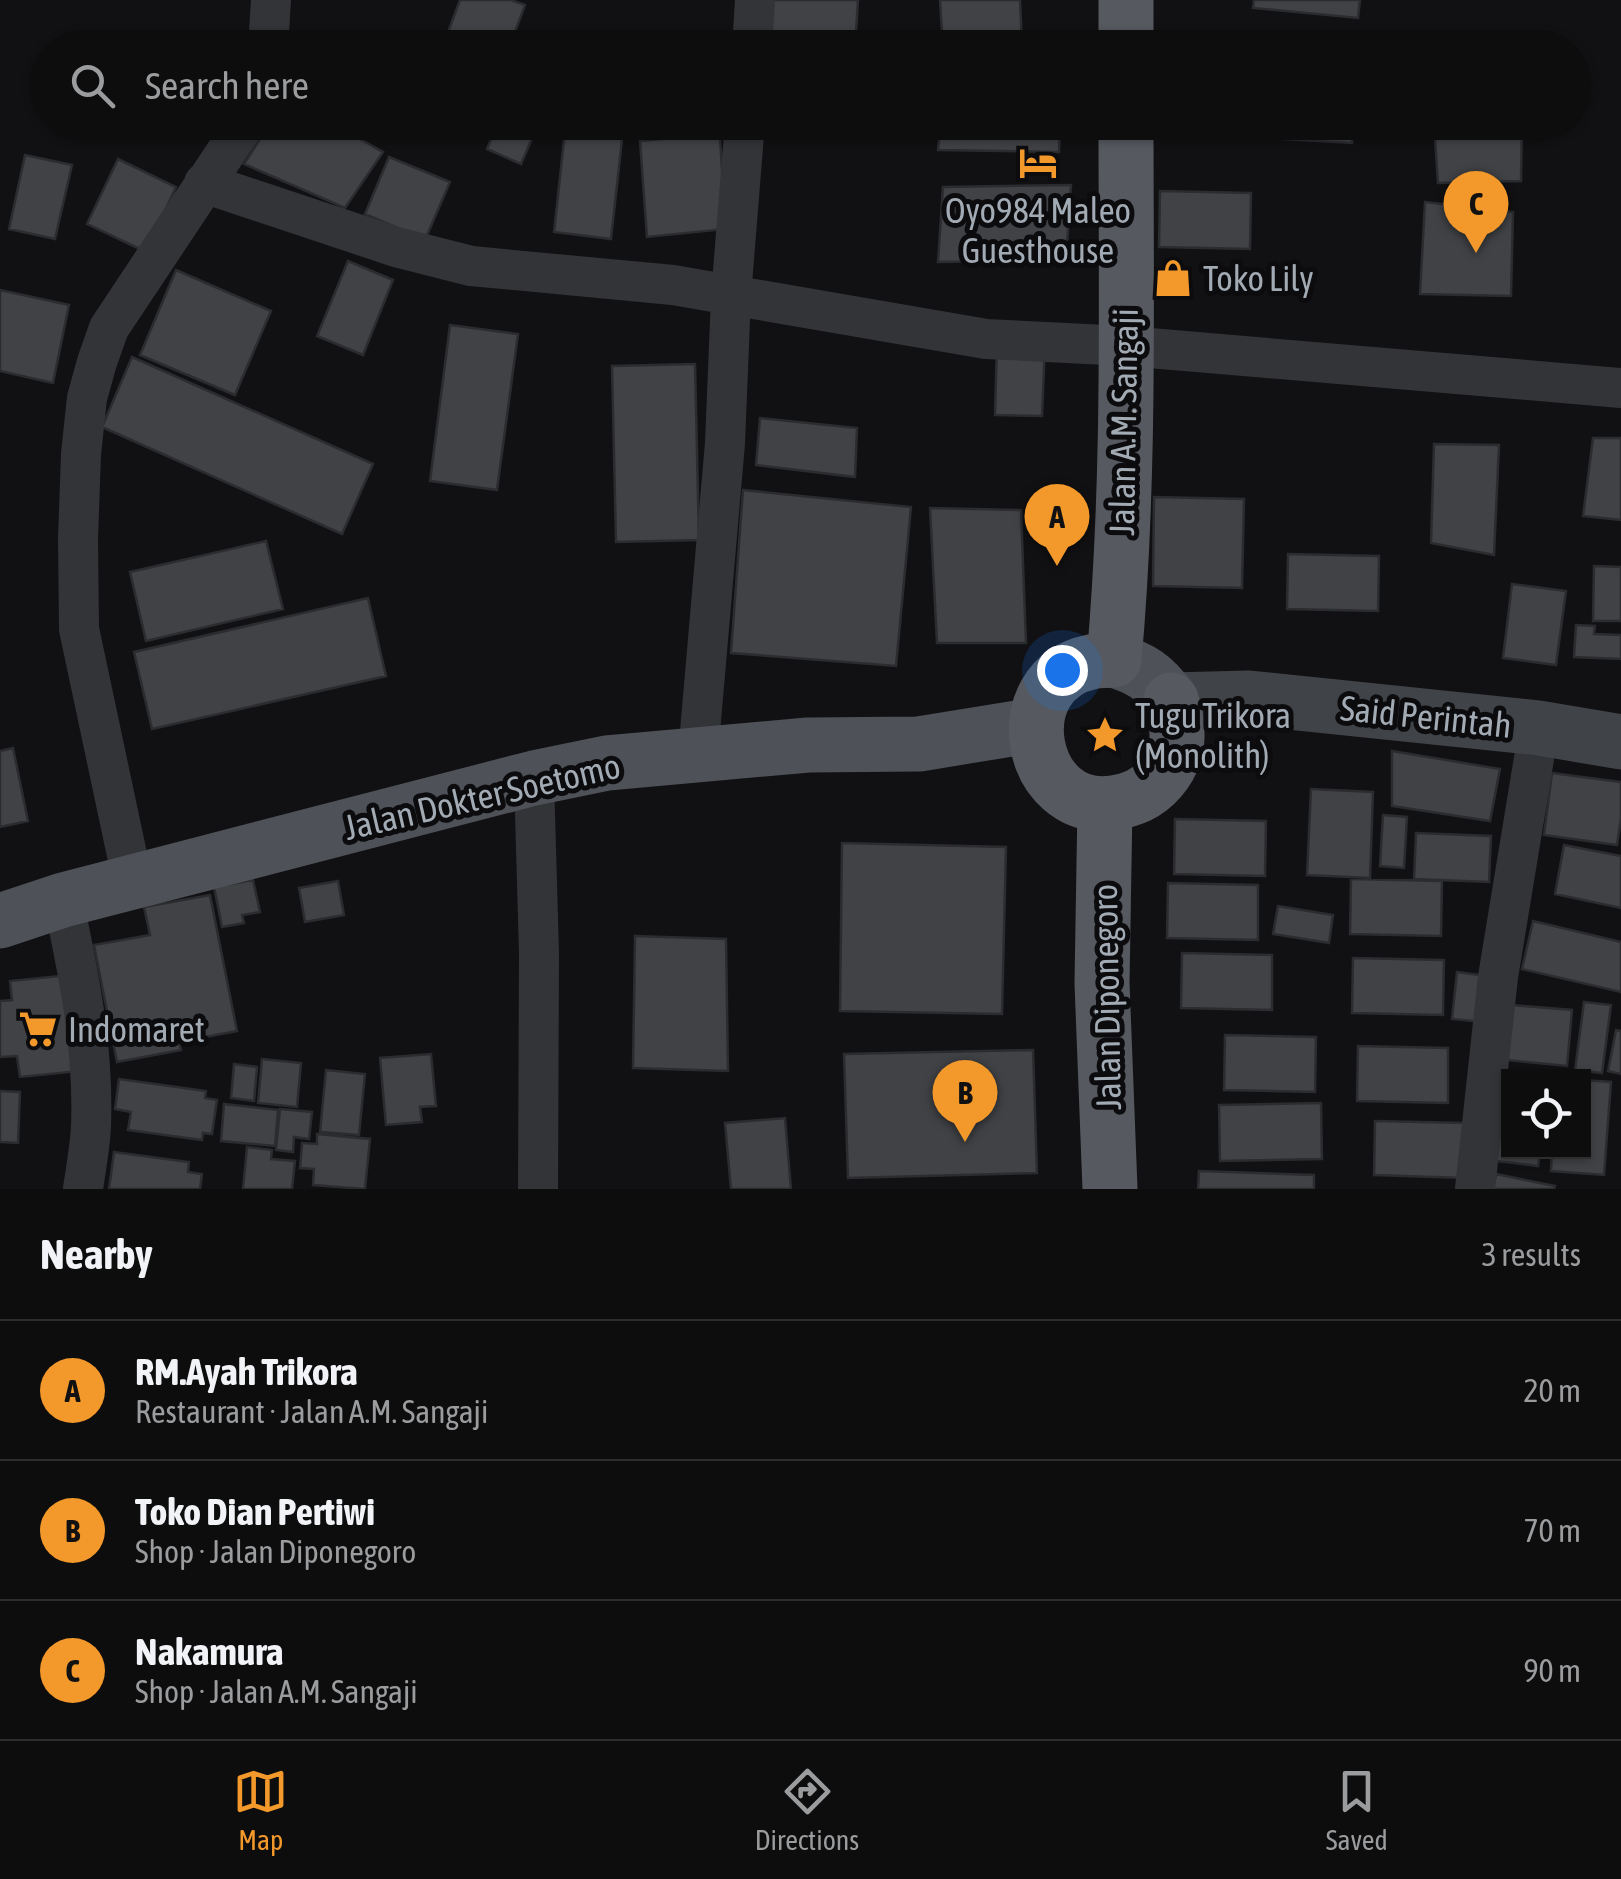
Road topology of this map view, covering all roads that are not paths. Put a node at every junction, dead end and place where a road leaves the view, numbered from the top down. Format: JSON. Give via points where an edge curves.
{"nodes":[{"id":1,"x":270,"y":0,"type":"edge"},
{"id":2,"x":755,"y":0,"type":"edge"},
{"id":3,"x":1126,"y":0,"type":"edge"},
{"id":4,"x":269,"y":30,"type":"edge"},
{"id":5,"x":753,"y":30,"type":"edge"},
{"id":6,"x":1126,"y":30,"type":"edge"},
{"id":7,"x":234,"y":140,"type":"edge"},
{"id":8,"x":744,"y":140,"type":"edge"},
{"id":9,"x":1126,"y":140,"type":"edge"},
{"id":10,"x":204,"y":184,"type":"junction"},
{"id":11,"x":731,"y":296,"type":"junction"},
{"id":12,"x":1126,"y":346,"type":"junction"},
{"id":13,"x":1621,"y":388,"type":"edge"},
{"id":14,"x":1114,"y":660,"type":"junction"},
{"id":15,"x":1171,"y":700,"type":"junction"},
{"id":16,"x":1035,"y":725,"type":"junction"},
{"id":17,"x":1539,"y":728,"type":"junction"},
{"id":18,"x":1621,"y":742,"type":"edge"},
{"id":19,"x":698,"y":754,"type":"junction"},
{"id":20,"x":534,"y":778,"type":"junction"},
{"id":21,"x":1105,"y":804,"type":"junction"},
{"id":22,"x":133,"y":882,"type":"junction"},
{"id":23,"x":63,"y":900,"type":"junction"},
{"id":24,"x":0,"y":921,"type":"edge"},
{"id":25,"x":83,"y":1189,"type":"edge"},
{"id":26,"x":538,"y":1189,"type":"edge"},
{"id":27,"x":1110,"y":1189,"type":"edge"},
{"id":28,"x":1475,"y":1189,"type":"edge"}],
"edges":[{"from":1,"to":4,"type":"street"},
{"from":2,"to":5,"type":"street"},
{"from":3,"to":6,"type":"highway"},
{"from":7,"to":10,"type":"street"},
{"from":8,"to":11,"type":"street"},
{"from":9,"to":12,"type":"highway","name":"Jalan A.M. Sangaji"},
{"from":10,"to":11,"type":"street","via":[[396,248],[472,266]]},
{"from":10,"to":22,"type":"street","via":[[109,328],[87,398],[81,454],[78,629]]},
{"from":11,"to":12,"type":"street","via":[[986,339]]},
{"from":11,"to":19,"type":"street"},
{"from":12,"to":13,"type":"street"},
{"from":12,"to":14,"type":"highway","name":"Jalan A.M. Sangaji"},
{"from":14,"to":15,"type":"main road","via":[[1156,680]]},
{"from":14,"to":16,"type":"highway","via":[[1069,670],[1040,703]]},
{"from":15,"to":17,"type":"main road","name":"Said Perintah","via":[[1249,698]]},
{"from":15,"to":21,"type":"highway","via":[[1178,724],[1167,771],[1151,789]]},
{"from":16,"to":19,"type":"main road","name":"Jalan Dokter Soetomo","via":[[918,744]]},
{"from":16,"to":21,"type":"highway","via":[[1036,748],[1059,786],[1080,800]]},
{"from":17,"to":18,"type":"main road","name":"Said Perintah"},
{"from":17,"to":28,"type":"street","via":[[1498,976]]},
{"from":19,"to":20,"type":"main road","name":"Jalan Dokter Soetomo"},
{"from":20,"to":22,"type":"main road","name":"Jalan Dokter Soetomo"},
{"from":20,"to":26,"type":"street"},
{"from":21,"to":27,"type":"highway","name":"Jalan Diponegoro","via":[[1102,984]]},
{"from":22,"to":23,"type":"main road","name":"Jalan Dokter Soetomo"},
{"from":23,"to":24,"type":"main road","name":"Jalan Dokter Soetomo"},
{"from":23,"to":25,"type":"street","via":[[89,1042],[91,1128]]}]}
